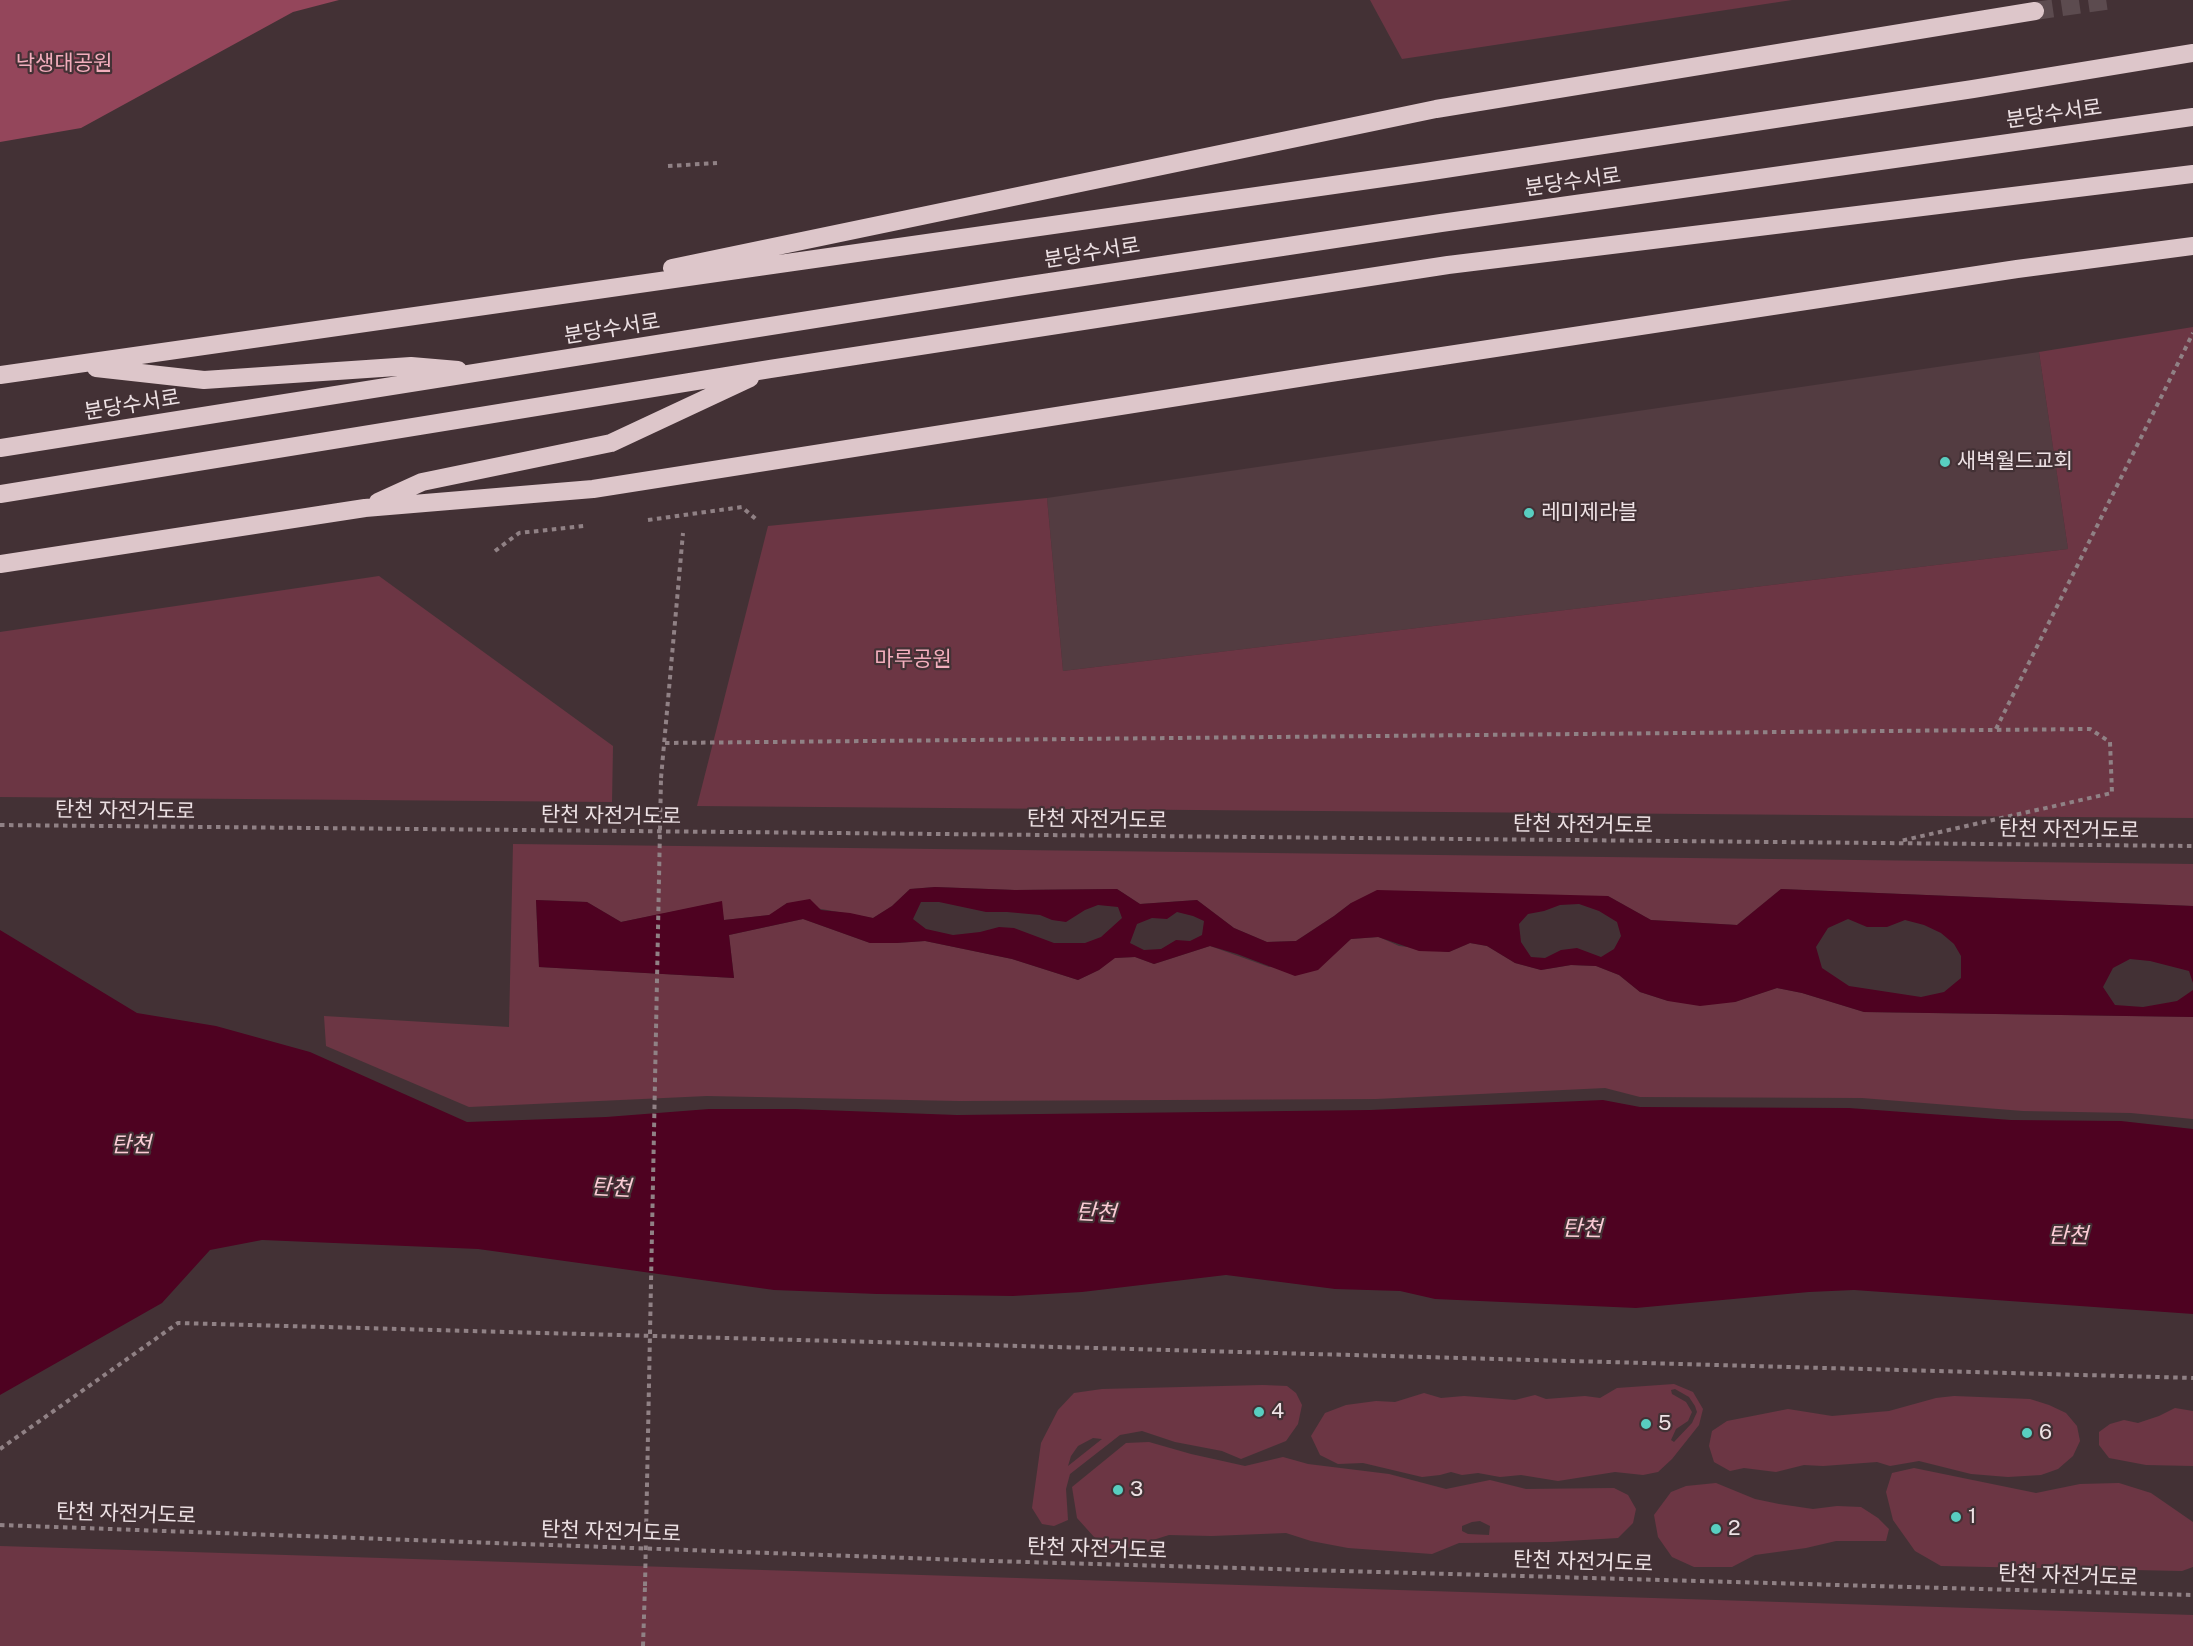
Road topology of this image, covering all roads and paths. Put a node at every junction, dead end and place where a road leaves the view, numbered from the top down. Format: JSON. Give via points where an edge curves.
{"nodes":[{"id":1,"x":2035,"y":11,"type":"tunnel mouth"},
{"id":2,"x":2193,"y":53,"type":"edge"},
{"id":3,"x":2193,"y":117,"type":"edge"},
{"id":4,"x":717,"y":163,"type":"dead end"},
{"id":5,"x":668,"y":166,"type":"dead end"},
{"id":6,"x":2193,"y":174,"type":"edge"},
{"id":7,"x":2193,"y":246,"type":"edge"},
{"id":8,"x":501,"y":303,"type":"junction"},
{"id":9,"x":2193,"y":333,"type":"edge"},
{"id":10,"x":68,"y":365,"type":"junction"},
{"id":11,"x":770,"y":369,"type":"junction"},
{"id":12,"x":486,"y":372,"type":"junction"},
{"id":13,"x":0,"y":375,"type":"edge"},
{"id":14,"x":0,"y":448,"type":"edge"},
{"id":15,"x":0,"y":494,"type":"edge"},
{"id":16,"x":365,"y":508,"type":"junction"},
{"id":17,"x":648,"y":520,"type":"dead end"},
{"id":18,"x":758,"y":521,"type":"dead end"},
{"id":19,"x":584,"y":526,"type":"dead end"},
{"id":20,"x":683,"y":533,"type":"dead end"},
{"id":21,"x":495,"y":551,"type":"dead end"},
{"id":22,"x":0,"y":564,"type":"edge"},
{"id":23,"x":1996,"y":729,"type":"junction"},
{"id":24,"x":665,"y":743,"type":"junction"},
{"id":25,"x":0,"y":825,"type":"edge"},
{"id":26,"x":1893,"y":843,"type":"junction"},
{"id":27,"x":2193,"y":846,"type":"edge"},
{"id":28,"x":2193,"y":1378,"type":"edge"},
{"id":29,"x":0,"y":1449,"type":"edge"},
{"id":30,"x":0,"y":1525,"type":"edge"},
{"id":31,"x":2193,"y":1595,"type":"edge"},
{"id":32,"x":643,"y":1646,"type":"edge"}],
"edges":[{"from":1,"to":8,"type":"highway","via":[[1436,109]]},
{"from":2,"to":8,"type":"highway","via":[[1425,172]]},
{"from":3,"to":12,"type":"highway","name":"분당수서로","via":[[1441,223]]},
{"from":4,"to":5,"type":"path"},
{"from":6,"to":11,"type":"highway","via":[[1448,265]]},
{"from":7,"to":16,"type":"highway","via":[[1377,365],[593,489]]},
{"from":8,"to":10,"type":"highway"},
{"from":9,"to":23,"type":"path"},
{"from":10,"to":12,"type":"highway","via":[[204,380],[411,366]]},
{"from":10,"to":13,"type":"highway"},
{"from":11,"to":15,"type":"highway"},
{"from":11,"to":16,"type":"highway","via":[[611,443],[422,482]]},
{"from":12,"to":14,"type":"highway","name":"분당수서로"},
{"from":16,"to":22,"type":"highway"},
{"from":17,"to":18,"type":"path","via":[[742,507]]},
{"from":19,"to":21,"type":"path","via":[[519,533]]},
{"from":20,"to":24,"type":"path"},
{"from":23,"to":24,"type":"path"},
{"from":23,"to":26,"type":"path","via":[[2090,729],[2110,742],[2112,793]]},
{"from":24,"to":32,"type":"path","bridge":true,"via":[[661,778]]},
{"from":25,"to":26,"type":"path","name":"탄천 자전거도로"},
{"from":26,"to":27,"type":"path","name":"탄천 자전거도로"},
{"from":28,"to":29,"type":"path","via":[[178,1323]]},
{"from":30,"to":31,"type":"path","name":"탄천 자전거도로","via":[[990,1561]]}]}
